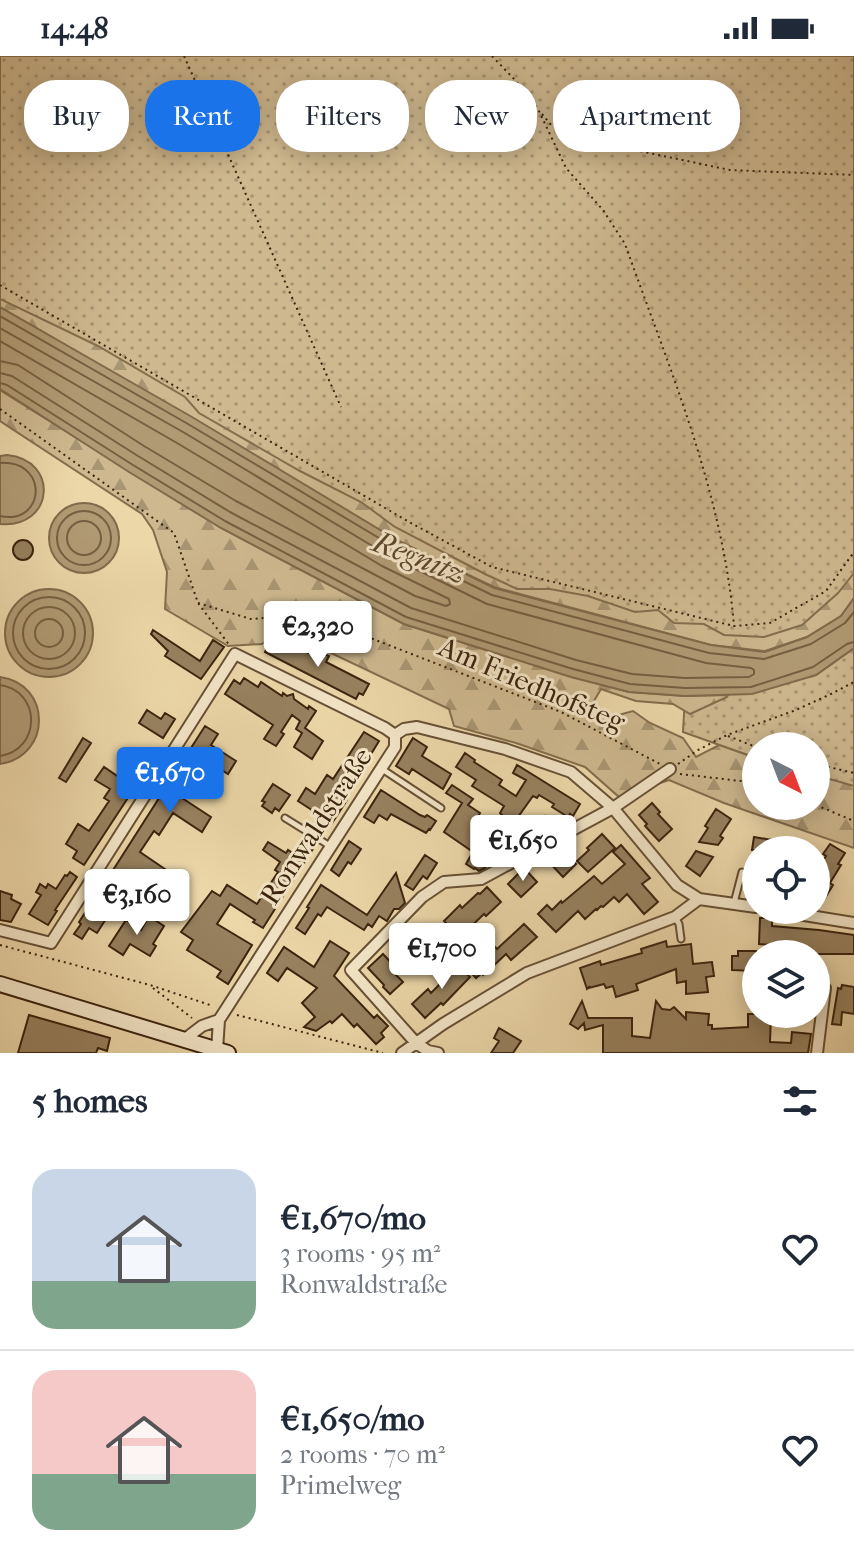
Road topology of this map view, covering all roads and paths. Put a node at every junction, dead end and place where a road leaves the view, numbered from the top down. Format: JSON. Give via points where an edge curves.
{"nodes":[{"id":1,"x":184,"y":56,"type":"edge"},
{"id":2,"x":492,"y":56,"type":"edge"},
{"id":3,"x":538,"y":109,"type":"junction"},
{"id":4,"x":854,"y":175,"type":"edge"},
{"id":5,"x":0,"y":285,"type":"edge"},
{"id":6,"x":341,"y":407,"type":"dead end"},
{"id":7,"x":0,"y":409,"type":"edge"},
{"id":8,"x":854,"y":552,"type":"edge"},
{"id":9,"x":198,"y":603,"type":"junction"},
{"id":10,"x":734,"y":626,"type":"junction"},
{"id":11,"x":235,"y":654,"type":"junction"},
{"id":12,"x":854,"y":682,"type":"edge"},
{"id":13,"x":395,"y":735,"type":"junction"},
{"id":14,"x":727,"y":735,"type":"junction"},
{"id":15,"x":742,"y":741,"type":"edge"},
{"id":16,"x":830,"y":767,"type":"edge"},
{"id":17,"x":381,"y":769,"type":"junction"},
{"id":18,"x":670,"y":769,"type":"junction"},
{"id":19,"x":854,"y":773,"type":"edge"},
{"id":20,"x":742,"y":781,"type":"edge"},
{"id":21,"x":441,"y":808,"type":"dead end"},
{"id":22,"x":613,"y":808,"type":"junction"},
{"id":23,"x":830,"y":811,"type":"edge"},
{"id":24,"x":285,"y":818,"type":"dead end"},
{"id":25,"x":854,"y":821,"type":"edge"},
{"id":26,"x":331,"y":847,"type":"junction"},
{"id":27,"x":742,"y":872,"type":"dead end"},
{"id":28,"x":699,"y":899,"type":"junction"},
{"id":29,"x":734,"y":904,"type":"junction"},
{"id":30,"x":742,"y":905,"type":"edge"},
{"id":31,"x":675,"y":917,"type":"junction"},
{"id":32,"x":830,"y":919,"type":"edge"},
{"id":33,"x":854,"y":923,"type":"edge"},
{"id":34,"x":0,"y":930,"type":"edge"},
{"id":35,"x":681,"y":939,"type":"dead end"},
{"id":36,"x":0,"y":945,"type":"edge"},
{"id":37,"x":0,"y":984,"type":"edge"},
{"id":38,"x":150,"y":985,"type":"junction"},
{"id":39,"x":222,"y":1015,"type":"junction"},
{"id":40,"x":202,"y":1026,"type":"junction"},
{"id":41,"x":820,"y":1028,"type":"edge"},
{"id":42,"x":185,"y":1039,"type":"junction"},
{"id":43,"x":416,"y":1043,"type":"junction"},
{"id":44,"x":223,"y":1051,"type":"edge"},
{"id":45,"x":383,"y":1053,"type":"edge"},
{"id":46,"x":402,"y":1053,"type":"edge"},
{"id":47,"x":438,"y":1053,"type":"edge"},
{"id":48,"x":817,"y":1053,"type":"edge"}],
"edges":[{"from":1,"to":6,"type":"path"},
{"from":2,"to":3,"type":"path"},
{"from":3,"to":4,"type":"path","via":[[552,126],[587,140],[730,170]]},
{"from":3,"to":10,"type":"path","via":[[566,168],[625,244],[708,480],[731,586]]},
{"from":5,"to":10,"type":"path","via":[[492,567]]},
{"from":7,"to":9,"type":"path","via":[[174,533]]},
{"from":8,"to":10,"type":"path","via":[[826,591],[770,623]]},
{"from":9,"to":11,"type":"path"},
{"from":9,"to":18,"type":"path","name":"Am Friedhofsteg","via":[[251,619],[324,620],[561,712]]},
{"from":11,"to":13,"type":"street","name":"Ronwaldstraße"},
{"from":11,"to":34,"type":"street","via":[[51,943]]},
{"from":12,"to":14,"type":"path"},
{"from":13,"to":17,"type":"street","name":"Ronwaldstraße","via":[[395,747]]},
{"from":13,"to":22,"type":"street","via":[[417,727],[505,749],[571,772]]},
{"from":14,"to":15,"type":"path"},
{"from":14,"to":18,"type":"path"},
{"from":16,"to":19,"type":"path"},
{"from":17,"to":21,"type":"lane"},
{"from":17,"to":26,"type":"street","name":"Ronwaldstraße"},
{"from":18,"to":20,"type":"path","name":"Am Friedhofsteg"},
{"from":18,"to":22,"type":"street"},
{"from":22,"to":28,"type":"street","via":[[677,885]]},
{"from":22,"to":43,"type":"street","via":[[481,879],[444,882],[422,897],[351,970]]},
{"from":23,"to":25,"type":"path"},
{"from":24,"to":26,"type":"lane"},
{"from":26,"to":39,"type":"street","name":"Ronwaldstraße"},
{"from":27,"to":29,"type":"lane"},
{"from":28,"to":29,"type":"street"},
{"from":28,"to":31,"type":"street"},
{"from":29,"to":30,"type":"street"},
{"from":31,"to":35,"type":"lane"},
{"from":31,"to":43,"type":"street","via":[[527,973]]},
{"from":32,"to":33,"type":"street"},
{"from":36,"to":38,"type":"path"},
{"from":37,"to":42,"type":"main road"},
{"from":38,"to":39,"type":"path"},
{"from":38,"to":40,"type":"path"},
{"from":39,"to":40,"type":"street"},
{"from":39,"to":44,"type":"street","name":"Ronwaldstraße"},
{"from":39,"to":45,"type":"path"},
{"from":40,"to":42,"type":"street"},
{"from":41,"to":48,"type":"street"},
{"from":42,"to":44,"type":"main road"},
{"from":43,"to":46,"type":"street"},
{"from":43,"to":47,"type":"street"}]}
